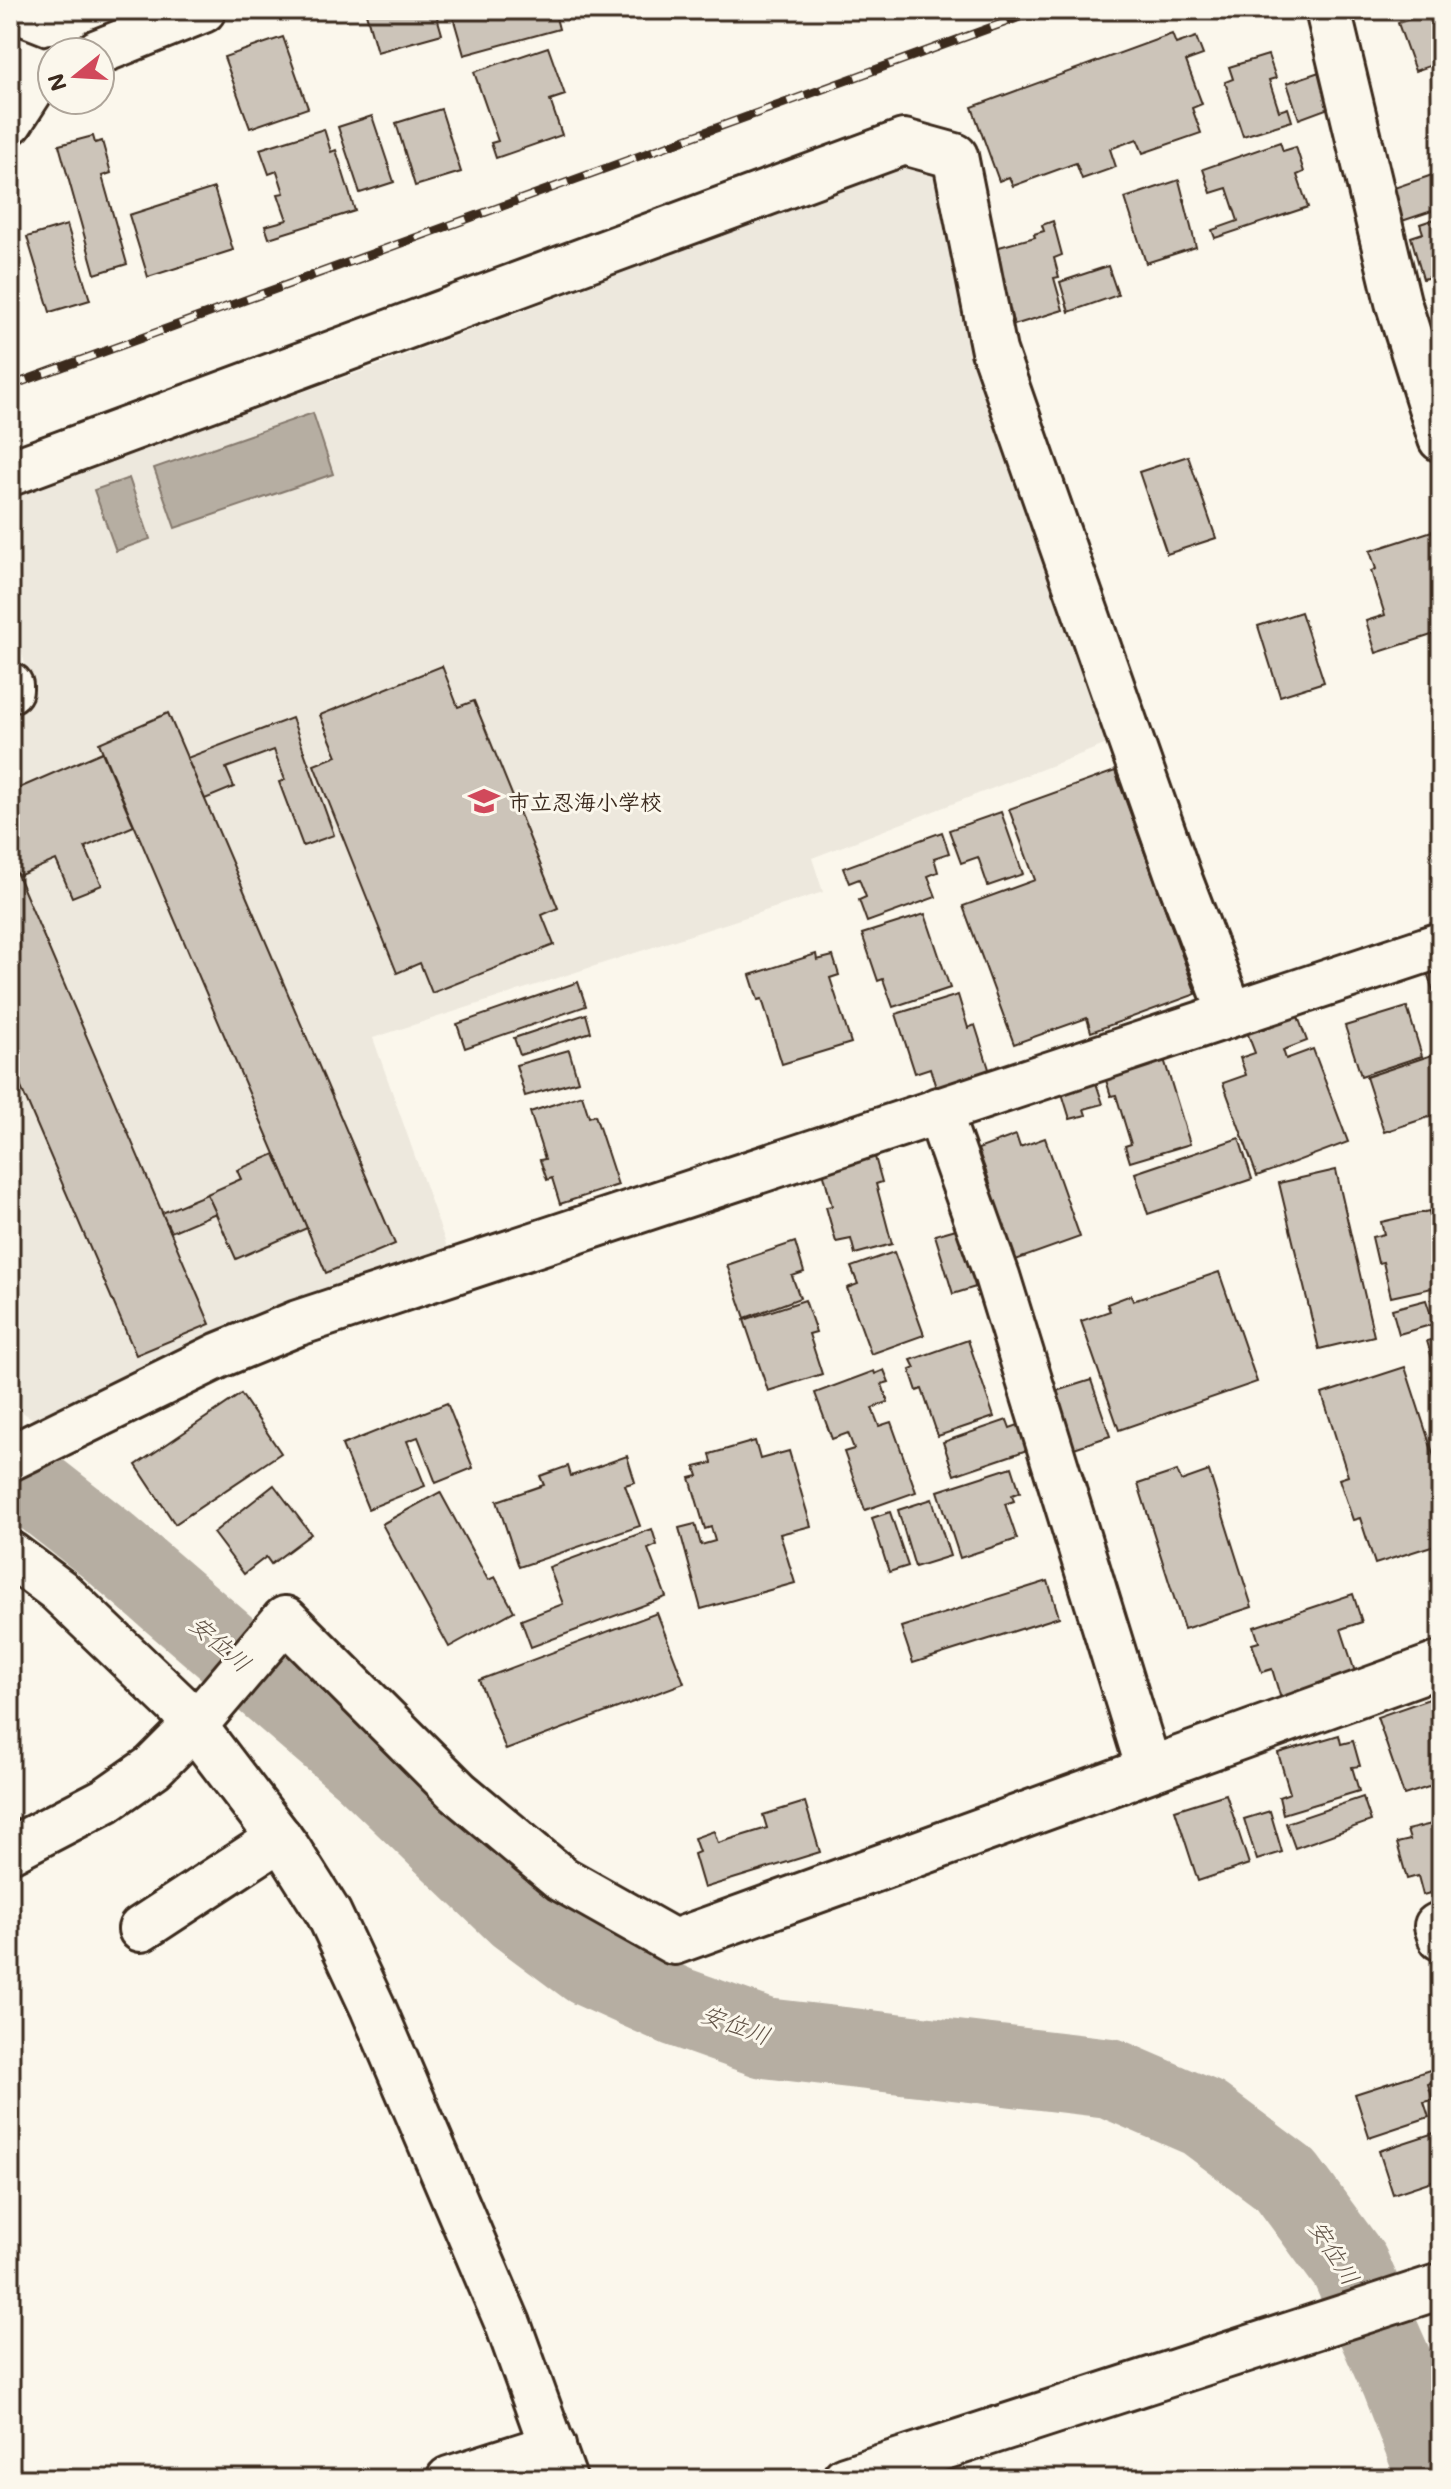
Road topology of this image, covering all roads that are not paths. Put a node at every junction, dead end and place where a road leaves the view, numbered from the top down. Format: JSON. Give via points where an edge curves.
{"nodes":[{"id":1,"x":203,"y":10,"type":"edge"},
{"id":2,"x":1328,"y":10,"type":"edge"},
{"id":3,"x":116,"y":45,"type":"edge"},
{"id":4,"x":29,"y":70,"type":"edge"},
{"id":5,"x":10,"y":122,"type":"edge"},
{"id":6,"x":1432,"y":381,"type":"edge"},
{"id":7,"x":1441,"y":439,"type":"edge"},
{"id":8,"x":10,"y":473,"type":"edge"},
{"id":9,"x":1441,"y":945,"type":"edge"},
{"id":10,"x":1231,"y":1014,"type":"junction"},
{"id":11,"x":938,"y":1110,"type":"junction"},
{"id":12,"x":21,"y":1453,"type":"edge"},
{"id":13,"x":10,"y":1554,"type":"edge"},
{"id":14,"x":1441,"y":1664,"type":"edge"},
{"id":15,"x":202,"y":1715,"type":"junction"},
{"id":16,"x":1149,"y":1769,"type":"junction"},
{"id":17,"x":280,"y":1838,"type":"junction"},
{"id":18,"x":10,"y":1850,"type":"edge"},
{"id":19,"x":1441,"y":1924,"type":"edge"},
{"id":20,"x":141,"y":1929,"type":"dead end"},
{"id":21,"x":1441,"y":1938,"type":"edge"},
{"id":22,"x":1429,"y":2290,"type":"edge"},
{"id":23,"x":558,"y":2463,"type":"edge"},
{"id":24,"x":869,"y":2475,"type":"edge"},
{"id":25,"x":449,"y":2479,"type":"edge"}],
"edges":[{"from":1,"to":3,"type":"main road"},
{"from":2,"to":6,"type":"main road","via":[[1398,302]]},
{"from":4,"to":5,"type":"main road"},
{"from":6,"to":7,"type":"main road"},
{"from":8,"to":10,"type":"main road","via":[[904,142],[955,156],[994,351]]},
{"from":9,"to":10,"type":"main road"},
{"from":10,"to":11,"type":"main road"},
{"from":11,"to":12,"type":"main road","via":[[298,1323],[220,1355]]},
{"from":11,"to":16,"type":"main road","via":[[997,1276]]},
{"from":13,"to":15,"type":"main road","via":[[58,1590],[179,1706]]},
{"from":14,"to":16,"type":"main road"},
{"from":15,"to":16,"type":"main road","via":[[285,1619],[458,1792],[550,1870],[674,1942]]},
{"from":15,"to":17,"type":"main road"},
{"from":15,"to":18,"type":"main road","via":[[153,1767],[106,1800]]},
{"from":17,"to":20,"type":"main road"},
{"from":17,"to":23,"type":"main road","via":[[329,1914],[373,2008],[508,2324]]},
{"from":19,"to":21,"type":"main road"},
{"from":22,"to":24,"type":"main road"},
{"from":23,"to":25,"type":"main road"}]}
